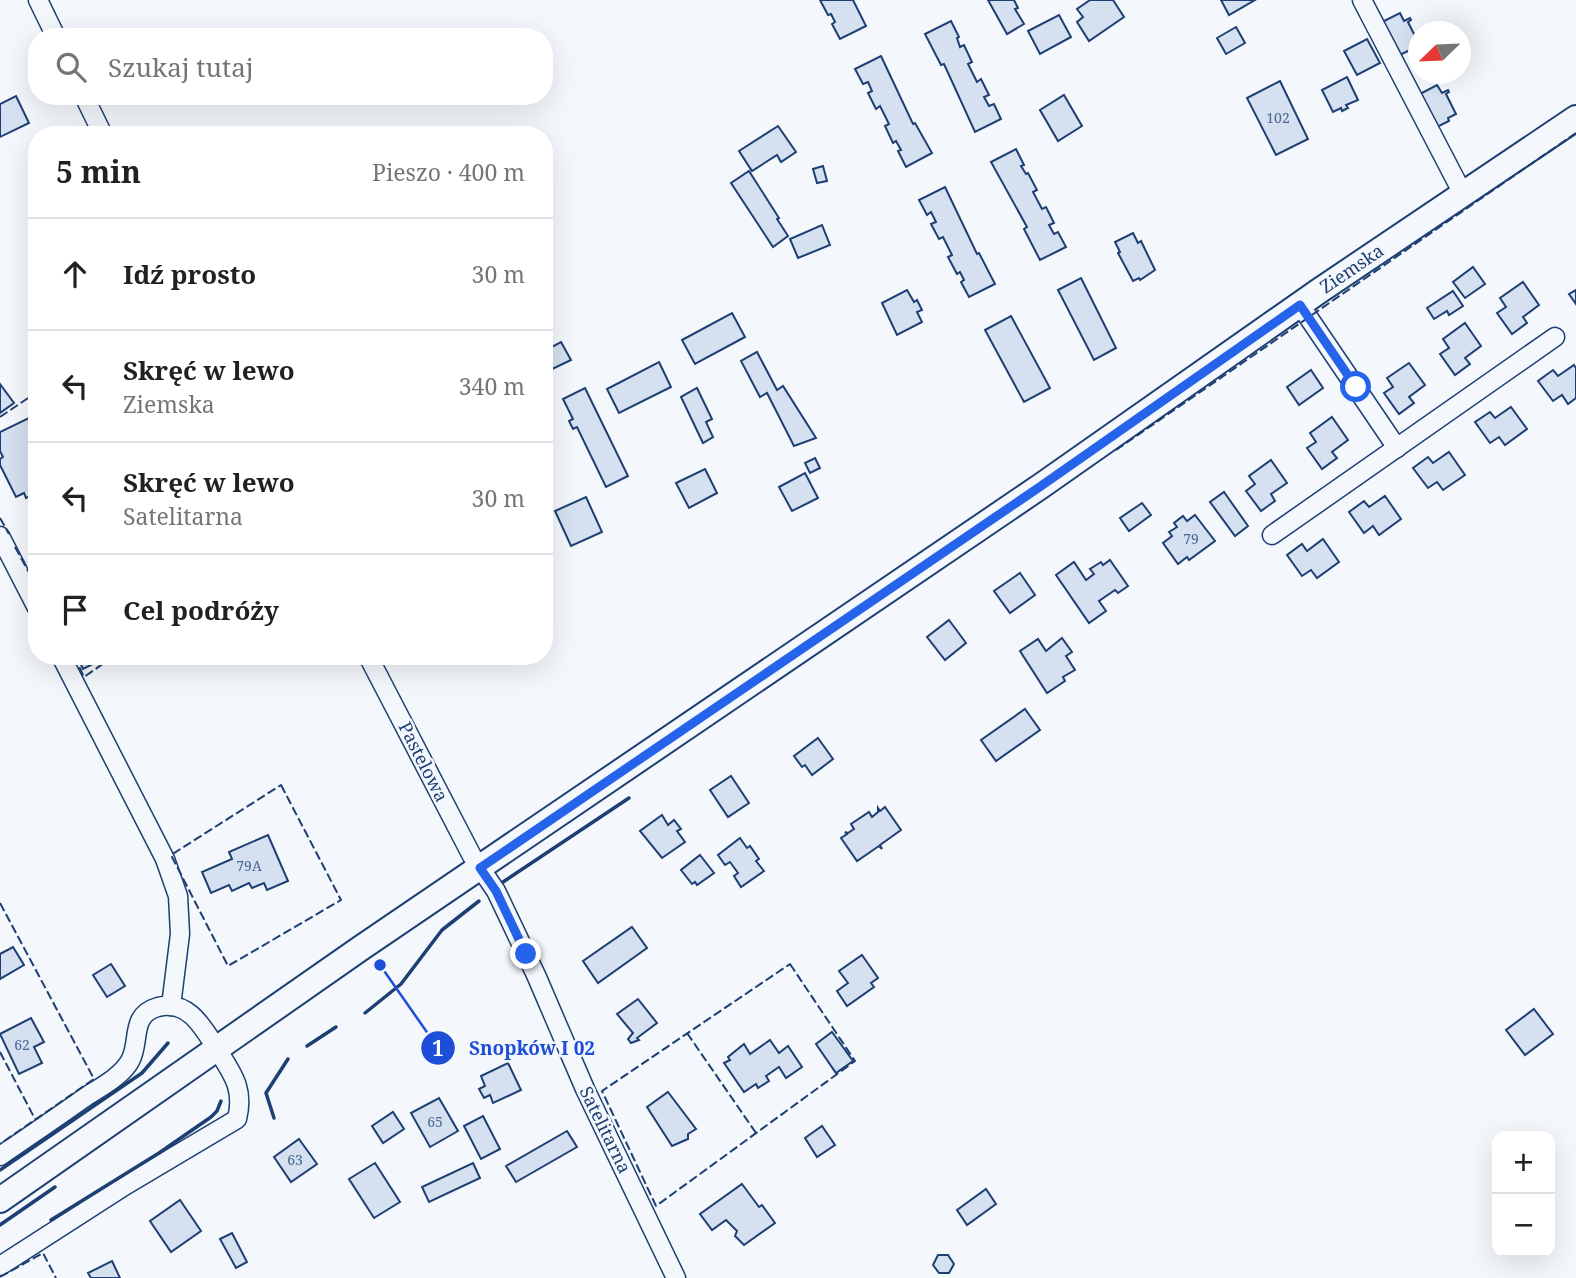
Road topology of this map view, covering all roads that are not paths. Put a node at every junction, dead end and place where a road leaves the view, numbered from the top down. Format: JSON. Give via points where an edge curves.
{"nodes":[{"id":1,"x":38,"y":0,"type":"edge"},
{"id":2,"x":1362,"y":0,"type":"edge"},
{"id":3,"x":52,"y":28,"type":"edge"},
{"id":4,"x":89,"y":105,"type":"edge"},
{"id":5,"x":1576,"y":118,"type":"edge"},
{"id":6,"x":99,"y":126,"type":"edge"},
{"id":7,"x":1463,"y":194,"type":"junction"},
{"id":8,"x":1300,"y":305,"type":"junction"},
{"id":9,"x":1555,"y":337,"type":"dead end"},
{"id":10,"x":1397,"y":448,"type":"junction"},
{"id":11,"x":0,"y":536,"type":"edge"},
{"id":12,"x":1272,"y":536,"type":"dead end"},
{"id":13,"x":28,"y":590,"type":"edge"},
{"id":14,"x":66,"y":665,"type":"edge"},
{"id":15,"x":373,"y":665,"type":"edge"},
{"id":16,"x":480,"y":868,"type":"junction"},
{"id":17,"x":171,"y":1006,"type":"junction"},
{"id":18,"x":217,"y":1049,"type":"junction"},
{"id":19,"x":0,"y":1156,"type":"edge"},
{"id":20,"x":0,"y":1200,"type":"edge"},
{"id":21,"x":0,"y":1266,"type":"edge"},
{"id":22,"x":676,"y":1278,"type":"edge"}],
"edges":[{"from":1,"to":3,"type":"street"},
{"from":2,"to":7,"type":"street"},
{"from":4,"to":6,"type":"street"},
{"from":5,"to":7,"type":"street","name":"Ziemska"},
{"from":7,"to":8,"type":"street","name":"Ziemska"},
{"from":8,"to":10,"type":"street"},
{"from":8,"to":16,"type":"street","name":"Ziemska"},
{"from":9,"to":10,"type":"street"},
{"from":10,"to":12,"type":"street"},
{"from":11,"to":13,"type":"street"},
{"from":14,"to":17,"type":"street","via":[[165,859],[178,897],[180,934]]},
{"from":15,"to":16,"type":"street","name":"Pastelowa"},
{"from":16,"to":18,"type":"street","name":"Ziemska"},
{"from":16,"to":22,"type":"street","name":"Satelitarna","via":[[525,951],[584,1089]]},
{"from":17,"to":18,"type":"street","via":[[198,1019]]},
{"from":17,"to":19,"type":"street","via":[[142,1016],[131,1059],[116,1075]]},
{"from":18,"to":20,"type":"street","name":"Ziemska"},
{"from":18,"to":21,"type":"street","via":[[242,1101],[237,1119]]}]}
